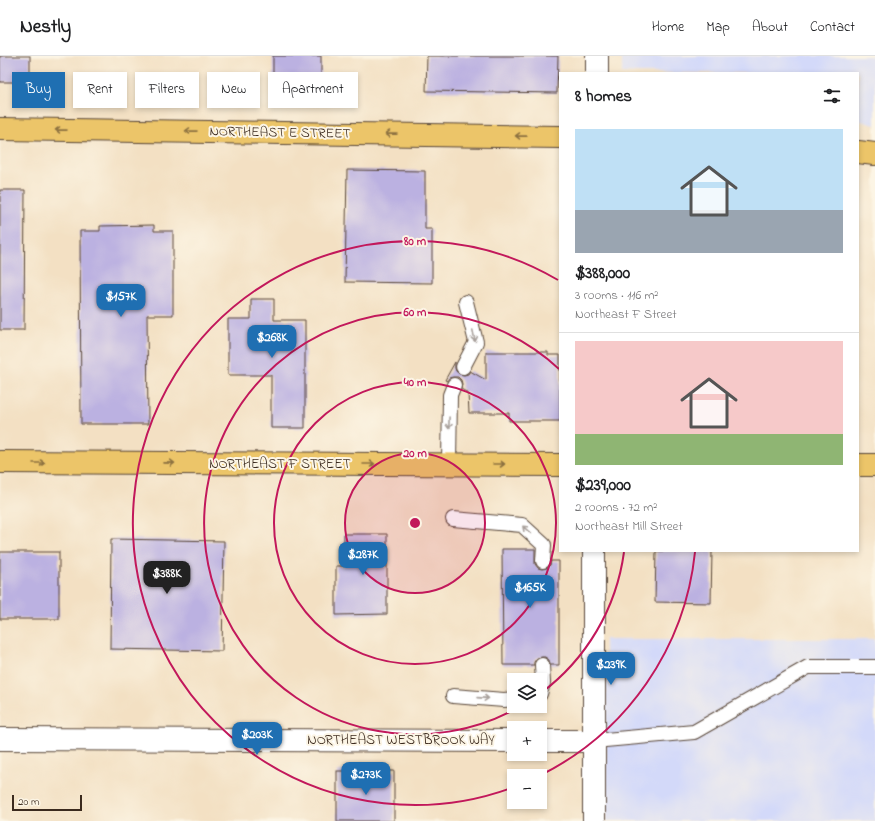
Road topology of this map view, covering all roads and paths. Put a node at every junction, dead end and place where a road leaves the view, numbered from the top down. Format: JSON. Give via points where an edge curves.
{"nodes":[{"id":1,"x":597,"y":56,"type":"edge"},
{"id":2,"x":597,"y":72,"type":"edge"},
{"id":3,"x":0,"y":129,"type":"edge"},
{"id":4,"x":559,"y":137,"type":"edge"},
{"id":5,"x":859,"y":152,"type":"edge"},
{"id":6,"x":875,"y":154,"type":"edge"},
{"id":7,"x":466,"y":302,"type":"dead end"},
{"id":8,"x":463,"y":367,"type":"dead end"},
{"id":9,"x":454,"y":386,"type":"dead end"},
{"id":10,"x":0,"y":462,"type":"edge"},
{"id":11,"x":449,"y":464,"type":"junction"},
{"id":12,"x":559,"y":465,"type":"edge"},
{"id":13,"x":859,"y":465,"type":"edge"},
{"id":14,"x":875,"y":465,"type":"edge"},
{"id":15,"x":453,"y":519,"type":"dead end"},
{"id":16,"x":594,"y":552,"type":"edge"},
{"id":17,"x":543,"y":562,"type":"dead end"},
{"id":18,"x":542,"y":665,"type":"dead end"},
{"id":19,"x":875,"y":667,"type":"edge"},
{"id":20,"x":542,"y":673,"type":"edge"},
{"id":21,"x":453,"y":696,"type":"dead end"},
{"id":22,"x":507,"y":700,"type":"edge"},
{"id":23,"x":0,"y":739,"type":"edge"},
{"id":24,"x":507,"y":741,"type":"edge"},
{"id":25,"x":547,"y":741,"type":"edge"},
{"id":26,"x":594,"y":741,"type":"junction"},
{"id":27,"x":594,"y":821,"type":"edge"}],
"edges":[{"from":1,"to":2,"type":"street"},
{"from":4,"to":3,"type":"main road","name":"NORTHEAST E STREET","one_way":true},
{"from":5,"to":6,"type":"main road"},
{"from":7,"to":8,"type":"lane","one_way":true,"via":[[476,342]]},
{"from":9,"to":11,"type":"lane","one_way":true,"via":[[450,395]]},
{"from":10,"to":11,"type":"main road","name":"NORTHEAST F STREET","one_way":true},
{"from":11,"to":12,"type":"main road","name":"NORTHEAST F STREET","one_way":true},
{"from":13,"to":14,"type":"main road"},
{"from":17,"to":15,"type":"lane","one_way":true,"via":[[544,545],[522,525]]},
{"from":16,"to":26,"type":"street"},
{"from":18,"to":20,"type":"lane"},
{"from":19,"to":26,"type":"lane","via":[[808,668],[694,732]]},
{"from":21,"to":22,"type":"lane","one_way":true},
{"from":23,"to":24,"type":"street","name":"NORTHEAST WESTBROOK WAY"},
{"from":25,"to":26,"type":"street"},
{"from":26,"to":27,"type":"street"}]}
